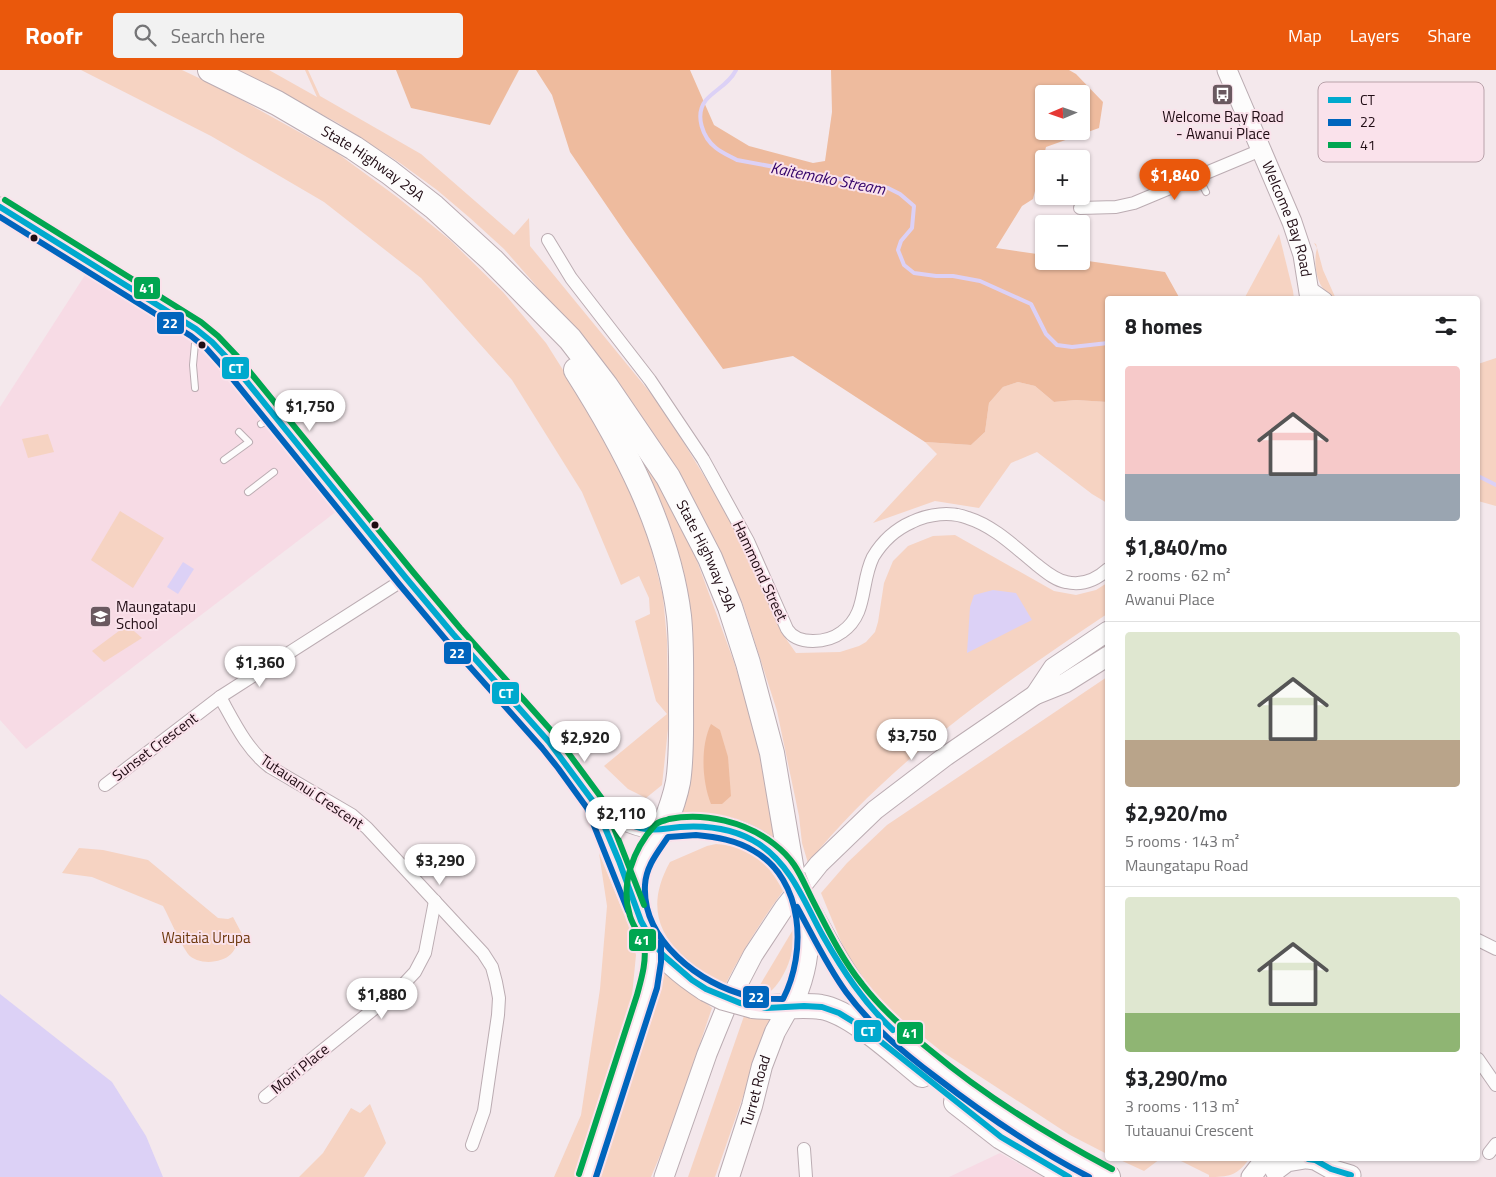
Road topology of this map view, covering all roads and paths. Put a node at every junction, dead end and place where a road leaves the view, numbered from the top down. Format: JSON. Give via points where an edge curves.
{"nodes":[{"id":1,"x":210,"y":70,"type":"edge"},
{"id":2,"x":1227,"y":70,"type":"edge"},
{"id":3,"x":1260,"y":150,"type":"junction"},
{"id":4,"x":1198,"y":176,"type":"junction"},
{"id":5,"x":1206,"y":192,"type":"dead end"},
{"id":6,"x":1080,"y":208,"type":"dead end"},
{"id":7,"x":1,"y":209,"type":"edge"},
{"id":8,"x":548,"y":240,"type":"dead end"},
{"id":9,"x":516,"y":284,"type":"junction"},
{"id":10,"x":1310,"y":293,"type":"edge"},
{"id":11,"x":195,"y":338,"type":"junction"},
{"id":12,"x":195,"y":388,"type":"dead end"},
{"id":13,"x":240,"y":432,"type":"dead end"},
{"id":14,"x":224,"y":460,"type":"dead end"},
{"id":15,"x":274,"y":472,"type":"dead end"},
{"id":16,"x":248,"y":492,"type":"dead end"},
{"id":17,"x":1105,"y":572,"type":"edge"},
{"id":18,"x":406,"y":578,"type":"junction"},
{"id":19,"x":1105,"y":633,"type":"edge"},
{"id":20,"x":1105,"y":658,"type":"edge"},
{"id":21,"x":1035,"y":695,"type":"junction"},
{"id":22,"x":220,"y":697,"type":"junction"},
{"id":23,"x":105,"y":785,"type":"dead end"},
{"id":24,"x":594,"y":804,"type":"junction"},
{"id":25,"x":662,"y":829,"type":"junction"},
{"id":26,"x":803,"y":900,"type":"junction"},
{"id":27,"x":434,"y":901,"type":"junction"},
{"id":28,"x":636,"y":908,"type":"junction"},
{"id":29,"x":652,"y":940,"type":"junction"},
{"id":30,"x":1480,"y":941,"type":"edge"},
{"id":31,"x":1496,"y":950,"type":"edge"},
{"id":32,"x":789,"y":1007,"type":"junction"},
{"id":33,"x":1480,"y":1063,"type":"edge"},
{"id":34,"x":1496,"y":1086,"type":"edge"},
{"id":35,"x":266,"y":1097,"type":"dead end"},
{"id":36,"x":472,"y":1145,"type":"dead end"},
{"id":37,"x":804,"y":1149,"type":"dead end"},
{"id":38,"x":1293,"y":1161,"type":"edge"},
{"id":39,"x":1317,"y":1161,"type":"edge"},
{"id":40,"x":1339,"y":1161,"type":"edge"},
{"id":41,"x":1274,"y":1166,"type":"edge"},
{"id":42,"x":1353,"y":1176,"type":"edge"},
{"id":43,"x":587,"y":1177,"type":"edge"},
{"id":44,"x":664,"y":1177,"type":"edge"},
{"id":45,"x":729,"y":1177,"type":"edge"},
{"id":46,"x":806,"y":1177,"type":"edge"},
{"id":47,"x":1069,"y":1177,"type":"edge"},
{"id":48,"x":1108,"y":1177,"type":"edge"},
{"id":49,"x":1251,"y":1177,"type":"edge"}],
"edges":[{"from":1,"to":9,"type":"highway","name":"State Highway 29A","via":[[312,122],[389,172],[463,233]]},
{"from":2,"to":3,"type":"street","name":"Welcome Bay Road"},
{"from":3,"to":4,"type":"street"},
{"from":3,"to":10,"type":"street","name":"Welcome Bay Road","via":[[1292,222],[1303,255]]},
{"from":4,"to":5,"type":"lane"},
{"from":4,"to":6,"type":"street","via":[[1134,203]]},
{"from":7,"to":11,"type":"street"},
{"from":8,"to":17,"type":"street","name":"Hammond Street","via":[[571,278],[650,380],[703,459],[748,541],[787,630],[796,638],[825,640],[850,627],[859,612],[870,565],[880,548],[902,527],[923,518],[952,514],[978,522],[1052,576],[1067,583],[1090,581]]},
{"from":9,"to":25,"type":"highway","name":"State Highway 29A","via":[[601,410],[636,477],[666,554],[681,641],[681,724],[678,781],[672,807]]},
{"from":9,"to":26,"type":"highway","name":"State Highway 29A","via":[[570,339],[627,416],[668,477],[710,558],[730,607],[761,709]]},
{"from":11,"to":12,"type":"lane"},
{"from":11,"to":18,"type":"street","via":[[212,342],[230,361],[269,420]]},
{"from":13,"to":14,"type":"lane","via":[[248,442]]},
{"from":15,"to":16,"type":"lane"},
{"from":18,"to":22,"type":"street","name":"Sunset Crescent"},
{"from":18,"to":24,"type":"street","via":[[549,742]]},
{"from":19,"to":21,"type":"street","via":[[1053,668]]},
{"from":20,"to":21,"type":"street","via":[[1065,683]]},
{"from":21,"to":44,"type":"street","via":[[875,810],[819,864],[784,908],[726,1005]]},
{"from":22,"to":23,"type":"street","name":"Sunset Crescent"},
{"from":22,"to":27,"type":"street","name":"Tutauanui Crescent","via":[[260,760],[352,815]]},
{"from":24,"to":25,"type":"street","via":[[644,829]]},
{"from":24,"to":28,"type":"street"},
{"from":25,"to":26,"type":"highway","via":[[696,826],[736,832],[769,851]]},
{"from":25,"to":28,"type":"highway","name":"State Highway 29A","via":[[639,867]]},
{"from":26,"to":32,"type":"highway","via":[[804,970]]},
{"from":26,"to":48,"type":"highway","name":"State Highway 29A","via":[[846,976],[889,1027],[977,1098],[1026,1131]]},
{"from":27,"to":35,"type":"street","name":"Moiri Place","via":[[425,953],[415,972],[402,987]]},
{"from":27,"to":36,"type":"street","name":"Tutauanui Crescent","via":[[483,953],[492,967],[499,998],[484,1110]]},
{"from":28,"to":29,"type":"highway"},
{"from":29,"to":32,"type":"highway","bridge":true,"via":[[674,965],[724,998],[767,1008]]},
{"from":29,"to":43,"type":"main road","via":[[648,986]]},
{"from":30,"to":31,"type":"street"},
{"from":32,"to":45,"type":"main road","name":"Turret Road","via":[[762,1066]]},
{"from":32,"to":47,"type":"highway","via":[[822,1007],[852,1020],[1001,1137]]},
{"from":33,"to":34,"type":"street"},
{"from":37,"to":46,"type":"street"},
{"from":38,"to":41,"type":"street"},
{"from":39,"to":42,"type":"street"},
{"from":40,"to":42,"type":"street"},
{"from":41,"to":49,"type":"street"}]}
